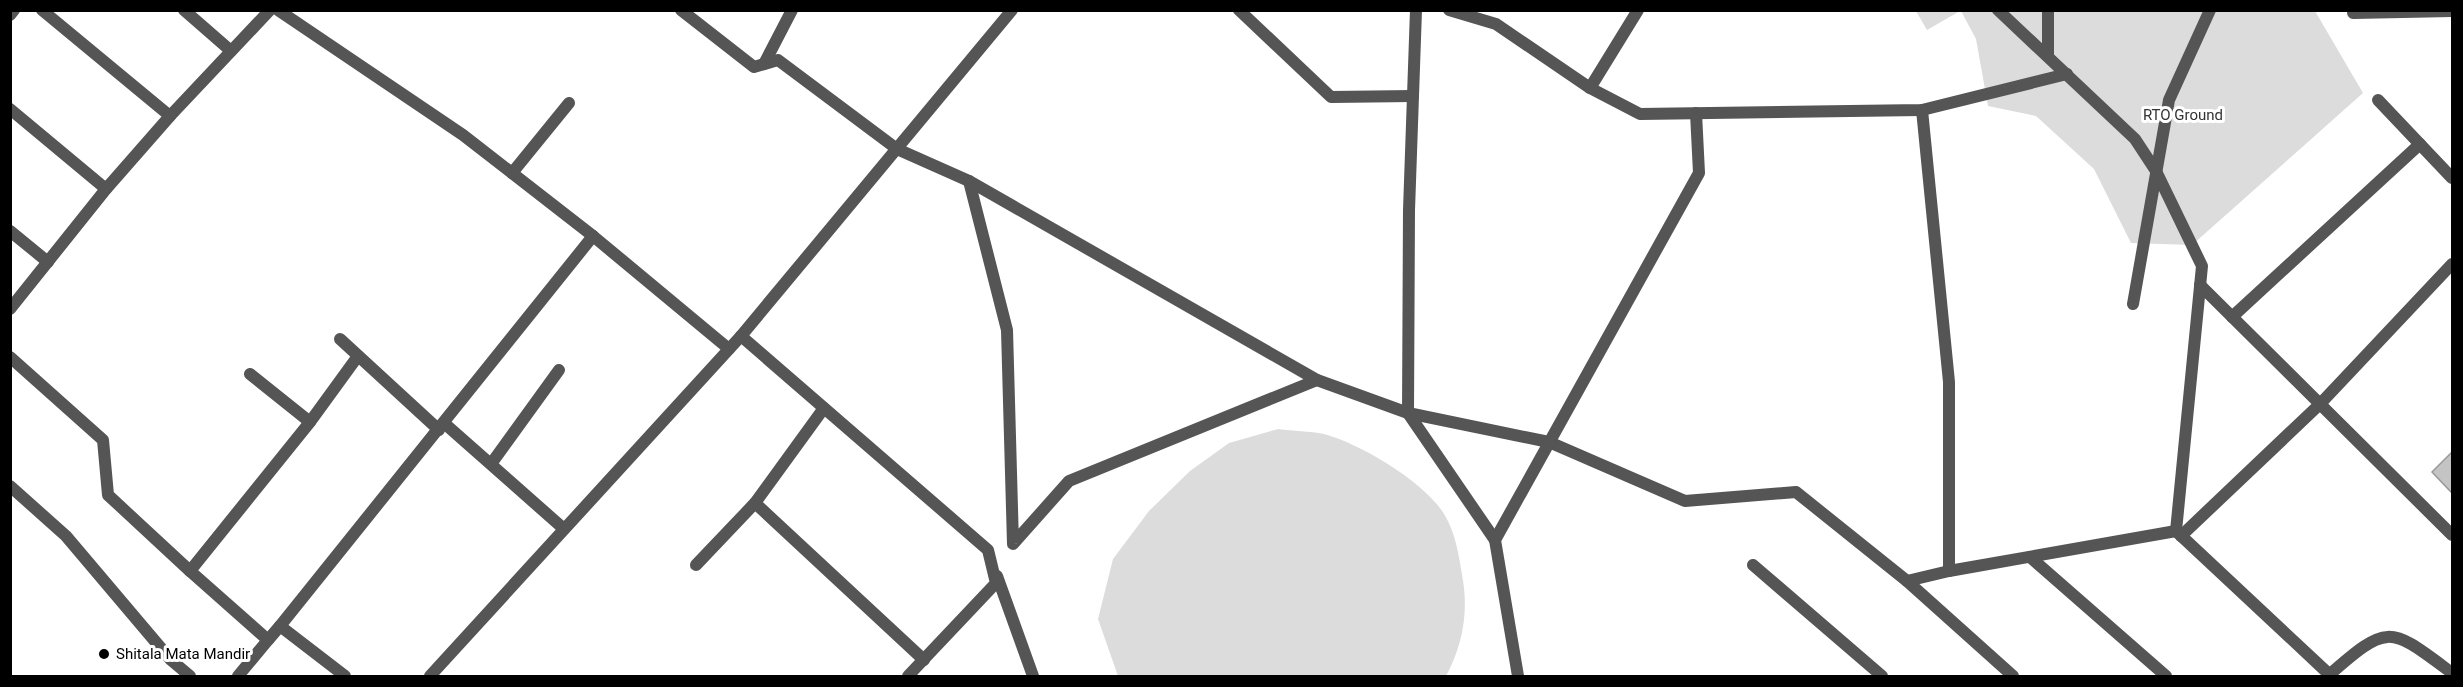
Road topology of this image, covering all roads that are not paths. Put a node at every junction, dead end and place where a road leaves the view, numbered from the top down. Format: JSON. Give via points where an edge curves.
{"nodes":[{"id":1,"x":14,"y":10,"type":"edge"},
{"id":2,"x":42,"y":10,"type":"edge"},
{"id":3,"x":184,"y":10,"type":"edge"},
{"id":4,"x":270,"y":10,"type":"edge"},
{"id":5,"x":278,"y":10,"type":"edge"},
{"id":6,"x":681,"y":10,"type":"edge"},
{"id":7,"x":792,"y":10,"type":"edge"},
{"id":8,"x":1012,"y":10,"type":"edge"},
{"id":9,"x":1239,"y":10,"type":"edge"},
{"id":10,"x":1416,"y":10,"type":"edge"},
{"id":11,"x":1449,"y":10,"type":"edge"},
{"id":12,"x":1638,"y":10,"type":"edge"},
{"id":13,"x":1998,"y":10,"type":"edge"},
{"id":14,"x":2048,"y":10,"type":"edge"},
{"id":15,"x":2210,"y":10,"type":"edge"},
{"id":16,"x":2452,"y":11,"type":"edge"},
{"id":17,"x":2353,"y":13,"type":"dead end"},
{"id":18,"x":10,"y":15,"type":"edge"},
{"id":19,"x":231,"y":51,"type":"junction"},
{"id":20,"x":2048,"y":56,"type":"junction"},
{"id":21,"x":764,"y":64,"type":"junction"},
{"id":22,"x":2067,"y":74,"type":"junction"},
{"id":23,"x":1590,"y":88,"type":"junction"},
{"id":24,"x":1413,"y":96,"type":"junction"},
{"id":25,"x":2378,"y":100,"type":"dead end"},
{"id":26,"x":569,"y":103,"type":"dead end"},
{"id":27,"x":10,"y":108,"type":"edge"},
{"id":28,"x":1923,"y":110,"type":"junction"},
{"id":29,"x":1696,"y":113,"type":"junction"},
{"id":30,"x":170,"y":116,"type":"junction"},
{"id":31,"x":2420,"y":144,"type":"junction"},
{"id":32,"x":897,"y":149,"type":"junction"},
{"id":33,"x":2156,"y":171,"type":"junction"},
{"id":34,"x":512,"y":173,"type":"junction"},
{"id":35,"x":2452,"y":178,"type":"edge"},
{"id":36,"x":969,"y":181,"type":"junction"},
{"id":37,"x":106,"y":189,"type":"junction"},
{"id":38,"x":10,"y":231,"type":"edge"},
{"id":39,"x":593,"y":236,"type":"junction"},
{"id":40,"x":48,"y":262,"type":"junction"},
{"id":41,"x":2452,"y":264,"type":"edge"},
{"id":42,"x":2200,"y":285,"type":"junction"},
{"id":43,"x":2133,"y":304,"type":"dead end"},
{"id":44,"x":10,"y":309,"type":"edge"},
{"id":45,"x":2232,"y":317,"type":"junction"},
{"id":46,"x":741,"y":336,"type":"junction"},
{"id":47,"x":340,"y":339,"type":"dead end"},
{"id":48,"x":729,"y":349,"type":"junction"},
{"id":49,"x":358,"y":356,"type":"junction"},
{"id":50,"x":10,"y":357,"type":"edge"},
{"id":51,"x":560,"y":370,"type":"dead end"},
{"id":52,"x":250,"y":374,"type":"dead end"},
{"id":53,"x":1317,"y":380,"type":"junction"},
{"id":54,"x":2320,"y":404,"type":"junction"},
{"id":55,"x":824,"y":408,"type":"junction"},
{"id":56,"x":1407,"y":413,"type":"junction"},
{"id":57,"x":310,"y":422,"type":"junction"},
{"id":58,"x":442,"y":427,"type":"junction"},
{"id":59,"x":1549,"y":442,"type":"junction"},
{"id":60,"x":491,"y":464,"type":"junction"},
{"id":61,"x":10,"y":486,"type":"edge"},
{"id":62,"x":755,"y":503,"type":"junction"},
{"id":63,"x":564,"y":529,"type":"junction"},
{"id":64,"x":2179,"y":533,"type":"junction"},
{"id":65,"x":2452,"y":535,"type":"edge"},
{"id":66,"x":1495,"y":540,"type":"junction"},
{"id":67,"x":988,"y":550,"type":"junction"},
{"id":68,"x":2030,"y":557,"type":"junction"},
{"id":69,"x":696,"y":565,"type":"dead end"},
{"id":70,"x":1753,"y":565,"type":"dead end"},
{"id":71,"x":190,"y":571,"type":"junction"},
{"id":72,"x":1949,"y":571,"type":"junction"},
{"id":73,"x":1907,"y":581,"type":"junction"},
{"id":74,"x":280,"y":626,"type":"junction"},
{"id":75,"x":268,"y":640,"type":"junction"},
{"id":76,"x":924,"y":660,"type":"junction"},
{"id":77,"x":2452,"y":673,"type":"edge"},
{"id":78,"x":190,"y":676,"type":"edge"},
{"id":79,"x":238,"y":676,"type":"edge"},
{"id":80,"x":345,"y":676,"type":"edge"},
{"id":81,"x":430,"y":676,"type":"edge"},
{"id":82,"x":908,"y":676,"type":"edge"},
{"id":83,"x":1033,"y":676,"type":"edge"},
{"id":84,"x":1518,"y":676,"type":"edge"},
{"id":85,"x":1882,"y":676,"type":"edge"},
{"id":86,"x":2013,"y":676,"type":"edge"},
{"id":87,"x":2166,"y":676,"type":"edge"},
{"id":88,"x":2330,"y":676,"type":"edge"}],
"edges":[{"from":1,"to":18,"type":"street"},
{"from":2,"to":30,"type":"street"},
{"from":3,"to":19,"type":"street"},
{"from":4,"to":19,"type":"street"},
{"from":5,"to":34,"type":"street","via":[[463,135]]},
{"from":6,"to":21,"type":"street","via":[[754,67]]},
{"from":7,"to":21,"type":"street"},
{"from":8,"to":32,"type":"street"},
{"from":9,"to":24,"type":"street","via":[[1331,97]]},
{"from":10,"to":24,"type":"street"},
{"from":11,"to":23,"type":"street","via":[[1496,24]]},
{"from":12,"to":23,"type":"street"},
{"from":13,"to":20,"type":"street"},
{"from":14,"to":20,"type":"street"},
{"from":15,"to":33,"type":"street","via":[[2169,100]]},
{"from":16,"to":17,"type":"street"},
{"from":19,"to":30,"type":"street"},
{"from":20,"to":22,"type":"street"},
{"from":21,"to":32,"type":"street","via":[[778,60]]},
{"from":22,"to":28,"type":"street"},
{"from":22,"to":33,"type":"street","via":[[2135,139]]},
{"from":23,"to":29,"type":"street","via":[[1640,114]]},
{"from":24,"to":56,"type":"street"},
{"from":25,"to":31,"type":"street"},
{"from":26,"to":34,"type":"street"},
{"from":27,"to":37,"type":"street"},
{"from":28,"to":29,"type":"street"},
{"from":28,"to":72,"type":"street","via":[[1949,382]]},
{"from":29,"to":59,"type":"street","via":[[1699,173]]},
{"from":30,"to":37,"type":"street"},
{"from":31,"to":35,"type":"street"},
{"from":31,"to":45,"type":"street"},
{"from":32,"to":36,"type":"street"},
{"from":32,"to":46,"type":"street"},
{"from":33,"to":42,"type":"street","via":[[2202,266]]},
{"from":33,"to":43,"type":"street"},
{"from":34,"to":39,"type":"street"},
{"from":36,"to":53,"type":"street"},
{"from":36,"to":53,"type":"street","via":[[1007,330],[1013,544],[1069,480]]},
{"from":37,"to":40,"type":"street"},
{"from":38,"to":40,"type":"street"},
{"from":39,"to":48,"type":"street"},
{"from":39,"to":58,"type":"street"},
{"from":40,"to":44,"type":"street"},
{"from":41,"to":54,"type":"street"},
{"from":42,"to":45,"type":"street"},
{"from":42,"to":64,"type":"street"},
{"from":45,"to":54,"type":"street"},
{"from":46,"to":48,"type":"street"},
{"from":46,"to":55,"type":"street"},
{"from":47,"to":49,"type":"street"},
{"from":48,"to":63,"type":"street"},
{"from":49,"to":57,"type":"street"},
{"from":49,"to":58,"type":"street"},
{"from":50,"to":71,"type":"street","via":[[103,440],[108,495]]},
{"from":51,"to":60,"type":"street"},
{"from":52,"to":57,"type":"street"},
{"from":53,"to":56,"type":"street"},
{"from":54,"to":64,"type":"street"},
{"from":54,"to":65,"type":"street"},
{"from":55,"to":62,"type":"street"},
{"from":55,"to":67,"type":"street"},
{"from":56,"to":59,"type":"street"},
{"from":56,"to":66,"type":"street"},
{"from":57,"to":71,"type":"street"},
{"from":58,"to":60,"type":"street"},
{"from":58,"to":74,"type":"street"},
{"from":59,"to":66,"type":"street"},
{"from":59,"to":73,"type":"street","via":[[1685,501],[1796,492]]},
{"from":60,"to":63,"type":"street"},
{"from":61,"to":78,"type":"street","via":[[66,536],[171,660]]},
{"from":62,"to":69,"type":"street"},
{"from":62,"to":76,"type":"street"},
{"from":63,"to":81,"type":"street"},
{"from":64,"to":68,"type":"street"},
{"from":64,"to":88,"type":"street"},
{"from":66,"to":84,"type":"street"},
{"from":67,"to":76,"type":"street","via":[[996,583]]},
{"from":67,"to":83,"type":"street"},
{"from":68,"to":72,"type":"street"},
{"from":68,"to":87,"type":"street"},
{"from":70,"to":85,"type":"street"},
{"from":71,"to":75,"type":"street"},
{"from":72,"to":73,"type":"street"},
{"from":73,"to":86,"type":"street"},
{"from":74,"to":75,"type":"street"},
{"from":74,"to":80,"type":"street"},
{"from":75,"to":79,"type":"street"},
{"from":76,"to":82,"type":"street"},
{"from":77,"to":88,"type":"street","via":[[2412,644],[2383,636],[2370,641]]}]}
